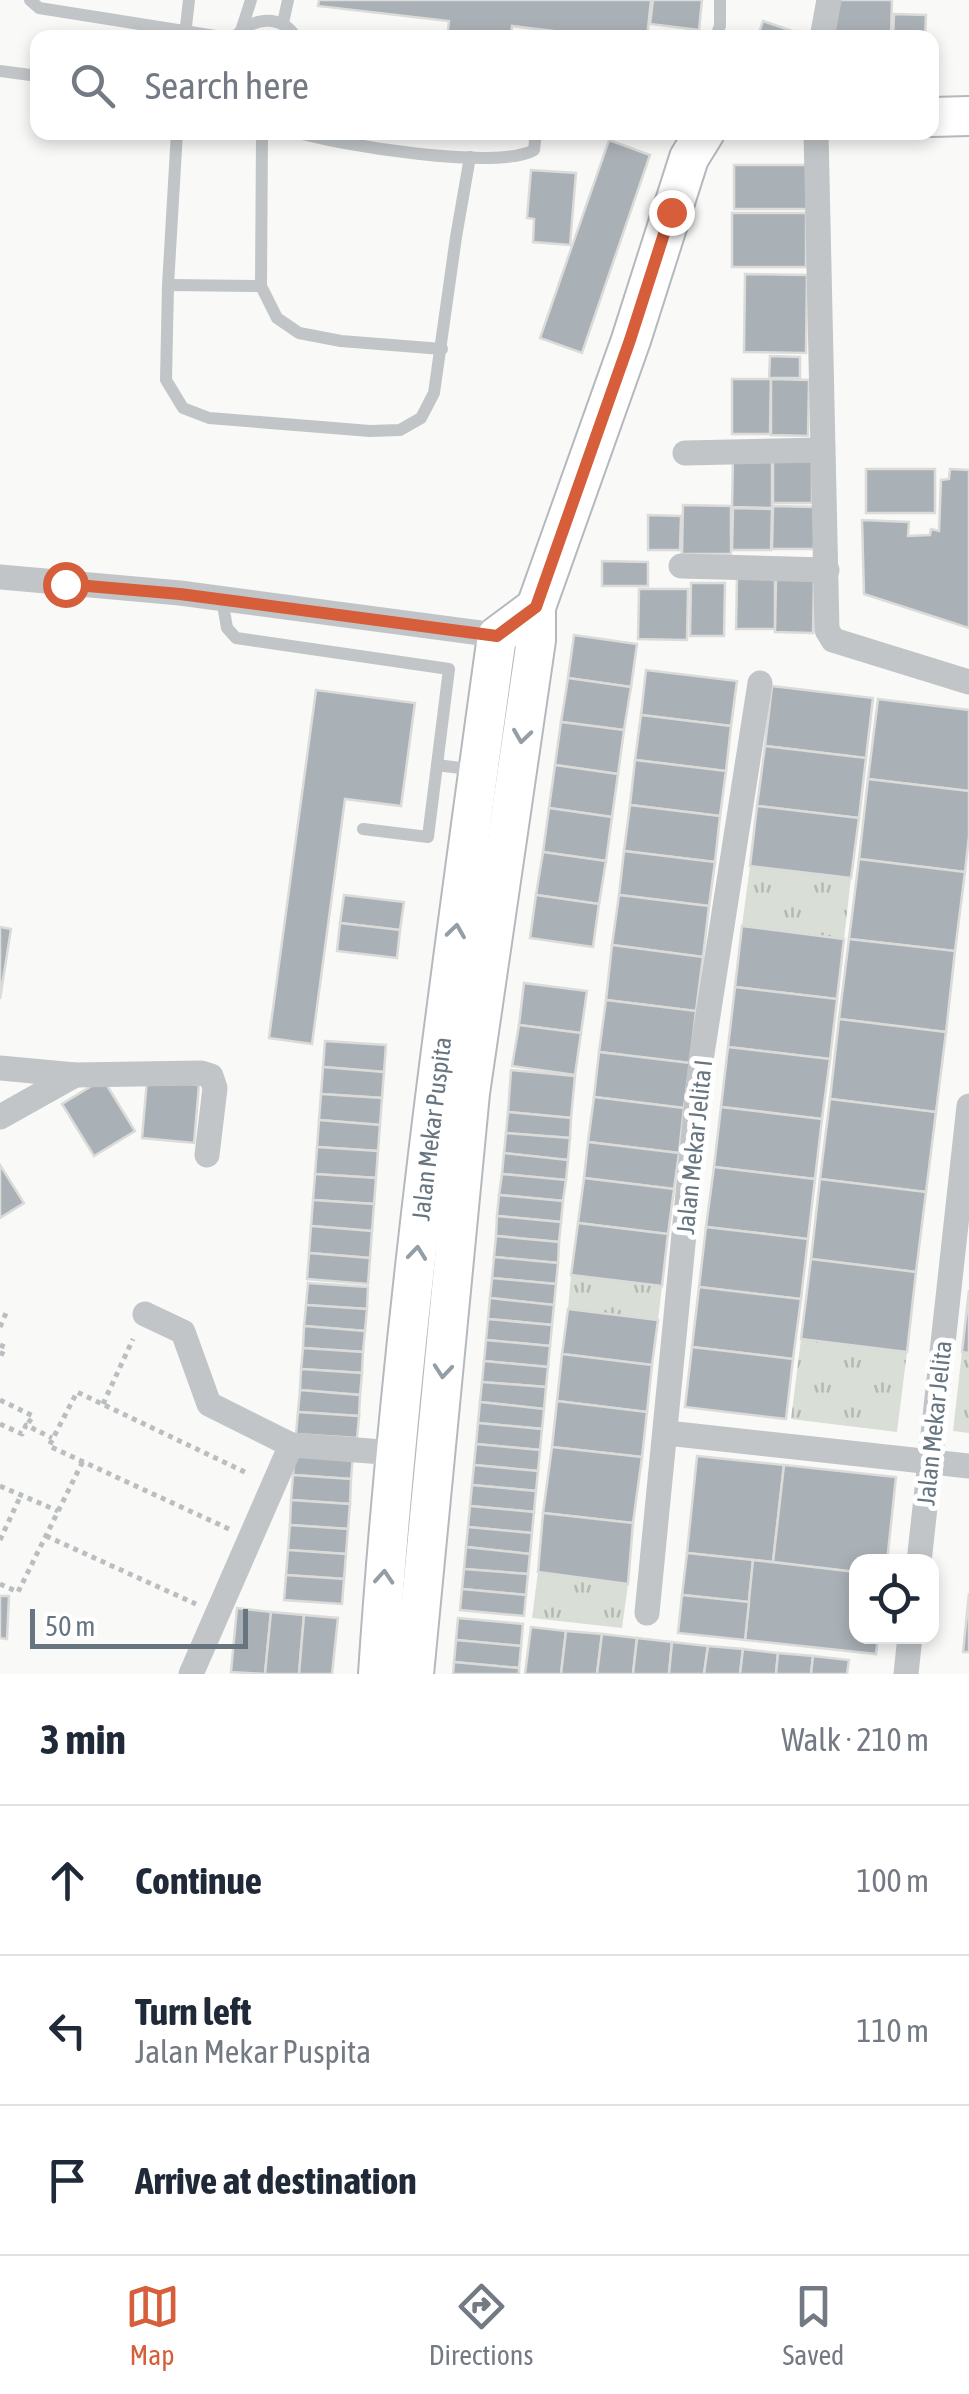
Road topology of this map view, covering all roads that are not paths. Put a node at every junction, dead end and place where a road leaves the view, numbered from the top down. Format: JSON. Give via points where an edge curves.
{"nodes":[{"id":1,"x":30,"y":0,"type":"edge"},
{"id":2,"x":189,"y":0,"type":"edge"},
{"id":3,"x":250,"y":0,"type":"edge"},
{"id":4,"x":288,"y":0,"type":"edge"},
{"id":5,"x":720,"y":0,"type":"edge"},
{"id":6,"x":829,"y":0,"type":"edge"},
{"id":7,"x":283,"y":24,"type":"junction"},
{"id":8,"x":163,"y":30,"type":"edge"},
{"id":9,"x":185,"y":30,"type":"edge"},
{"id":10,"x":236,"y":30,"type":"edge"},
{"id":11,"x":240,"y":30,"type":"edge"},
{"id":12,"x":289,"y":30,"type":"edge"},
{"id":13,"x":718,"y":30,"type":"edge"},
{"id":14,"x":823,"y":30,"type":"edge"},
{"id":15,"x":0,"y":71,"type":"edge"},
{"id":16,"x":30,"y":75,"type":"edge"},
{"id":17,"x":969,"y":116,"type":"edge"},
{"id":18,"x":939,"y":117,"type":"edge"},
{"id":19,"x":177,"y":140,"type":"edge"},
{"id":20,"x":262,"y":140,"type":"edge"},
{"id":21,"x":322,"y":140,"type":"edge"},
{"id":22,"x":535,"y":140,"type":"edge"},
{"id":23,"x":700,"y":140,"type":"edge"},
{"id":24,"x":816,"y":140,"type":"edge"},
{"id":25,"x":470,"y":158,"type":"junction"},
{"id":26,"x":168,"y":285,"type":"junction"},
{"id":27,"x":261,"y":286,"type":"junction"},
{"id":28,"x":442,"y":349,"type":"junction"},
{"id":29,"x":822,"y":450,"type":"junction"},
{"id":30,"x":685,"y":452,"type":"dead end"},
{"id":31,"x":682,"y":566,"type":"dead end"},
{"id":32,"x":827,"y":570,"type":"junction"},
{"id":33,"x":0,"y":577,"type":"edge"},
{"id":34,"x":222,"y":599,"type":"junction"},
{"id":35,"x":536,"y":623,"type":"junction"},
{"id":36,"x":497,"y":636,"type":"junction"},
{"id":37,"x":969,"y":682,"type":"edge"},
{"id":38,"x":760,"y":683,"type":"dead end"},
{"id":39,"x":438,"y":764,"type":"junction"},
{"id":40,"x":478,"y":771,"type":"junction"},
{"id":41,"x":363,"y":830,"type":"dead end"},
{"id":42,"x":0,"y":1068,"type":"edge"},
{"id":43,"x":75,"y":1076,"type":"junction"},
{"id":44,"x":452,"y":1091,"type":"junction"},
{"id":45,"x":969,"y":1106,"type":"edge"},
{"id":46,"x":0,"y":1117,"type":"edge"},
{"id":47,"x":208,"y":1155,"type":"dead end"},
{"id":48,"x":145,"y":1314,"type":"road end"},
{"id":49,"x":666,"y":1433,"type":"junction"},
{"id":50,"x":291,"y":1445,"type":"junction"},
{"id":51,"x":396,"y":1453,"type":"junction"},
{"id":52,"x":930,"y":1462,"type":"junction"},
{"id":53,"x":969,"y":1466,"type":"edge"},
{"id":54,"x":920,"y":1554,"type":"edge"},
{"id":55,"x":647,"y":1613,"type":"dead end"},
{"id":56,"x":191,"y":1674,"type":"edge"},
{"id":57,"x":378,"y":1674,"type":"edge"},
{"id":58,"x":414,"y":1674,"type":"edge"}],
"edges":[{"from":1,"to":8,"type":"lane","via":[[39,8]]},
{"from":2,"to":9,"type":"lane"},
{"from":3,"to":10,"type":"lane"},
{"from":4,"to":7,"type":"lane"},
{"from":5,"to":13,"type":"lane"},
{"from":6,"to":14,"type":"street"},
{"from":7,"to":11,"type":"lane","via":[[255,21]]},
{"from":7,"to":12,"type":"lane"},
{"from":15,"to":16,"type":"lane"},
{"from":17,"to":18,"type":"street"},
{"from":19,"to":26,"type":"lane"},
{"from":20,"to":27,"type":"lane"},
{"from":21,"to":25,"type":"lane"},
{"from":22,"to":25,"type":"lane","via":[[524,156]]},
{"from":23,"to":35,"type":"street","name":"Jalan Mekar Puspita"},
{"from":24,"to":29,"type":"street"},
{"from":25,"to":28,"type":"lane"},
{"from":26,"to":27,"type":"lane"},
{"from":26,"to":28,"type":"lane","via":[[166,380],[183,408],[209,418],[400,430],[421,418],[434,394]]},
{"from":27,"to":28,"type":"lane","via":[[277,318],[299,333]]},
{"from":29,"to":30,"type":"street"},
{"from":29,"to":32,"type":"street"},
{"from":31,"to":32,"type":"street"},
{"from":32,"to":37,"type":"street","via":[[827,630],[833,640]]},
{"from":33,"to":34,"type":"street"},
{"from":34,"to":36,"type":"street"},
{"from":34,"to":39,"type":"lane","via":[[226,628],[236,638],[448,669]]},
{"from":35,"to":36,"type":"street"},
{"from":35,"to":44,"type":"street","name":"Jalan Mekar Puspita","one_way":true},
{"from":36,"to":40,"type":"street","name":"Jalan Mekar Puspita"},
{"from":38,"to":49,"type":"street","name":"Jalan Mekar Jelita I","via":[[701,1060]]},
{"from":39,"to":40,"type":"lane"},
{"from":39,"to":41,"type":"lane","via":[[428,836]]},
{"from":44,"to":40,"type":"street","name":"Jalan Mekar Puspita","one_way":true},
{"from":42,"to":43,"type":"street"},
{"from":43,"to":46,"type":"street"},
{"from":43,"to":47,"type":"street","via":[[211,1076]]},
{"from":51,"to":44,"type":"street","name":"Jalan Mekar Puspita","one_way":true},
{"from":44,"to":58,"type":"street","name":"Jalan Mekar Puspita","one_way":true},
{"from":45,"to":52,"type":"street","name":"Jalan Mekar Jelita"},
{"from":48,"to":50,"type":"street","via":[[184,1332],[209,1404]]},
{"from":49,"to":52,"type":"street"},
{"from":49,"to":55,"type":"street","name":"Jalan Mekar Jelita I"},
{"from":50,"to":51,"type":"street"},
{"from":50,"to":56,"type":"street"},
{"from":57,"to":51,"type":"street","name":"Jalan Mekar Puspita","one_way":true},
{"from":52,"to":53,"type":"street"},
{"from":52,"to":54,"type":"street","name":"Jalan Mekar Jelita"}]}
